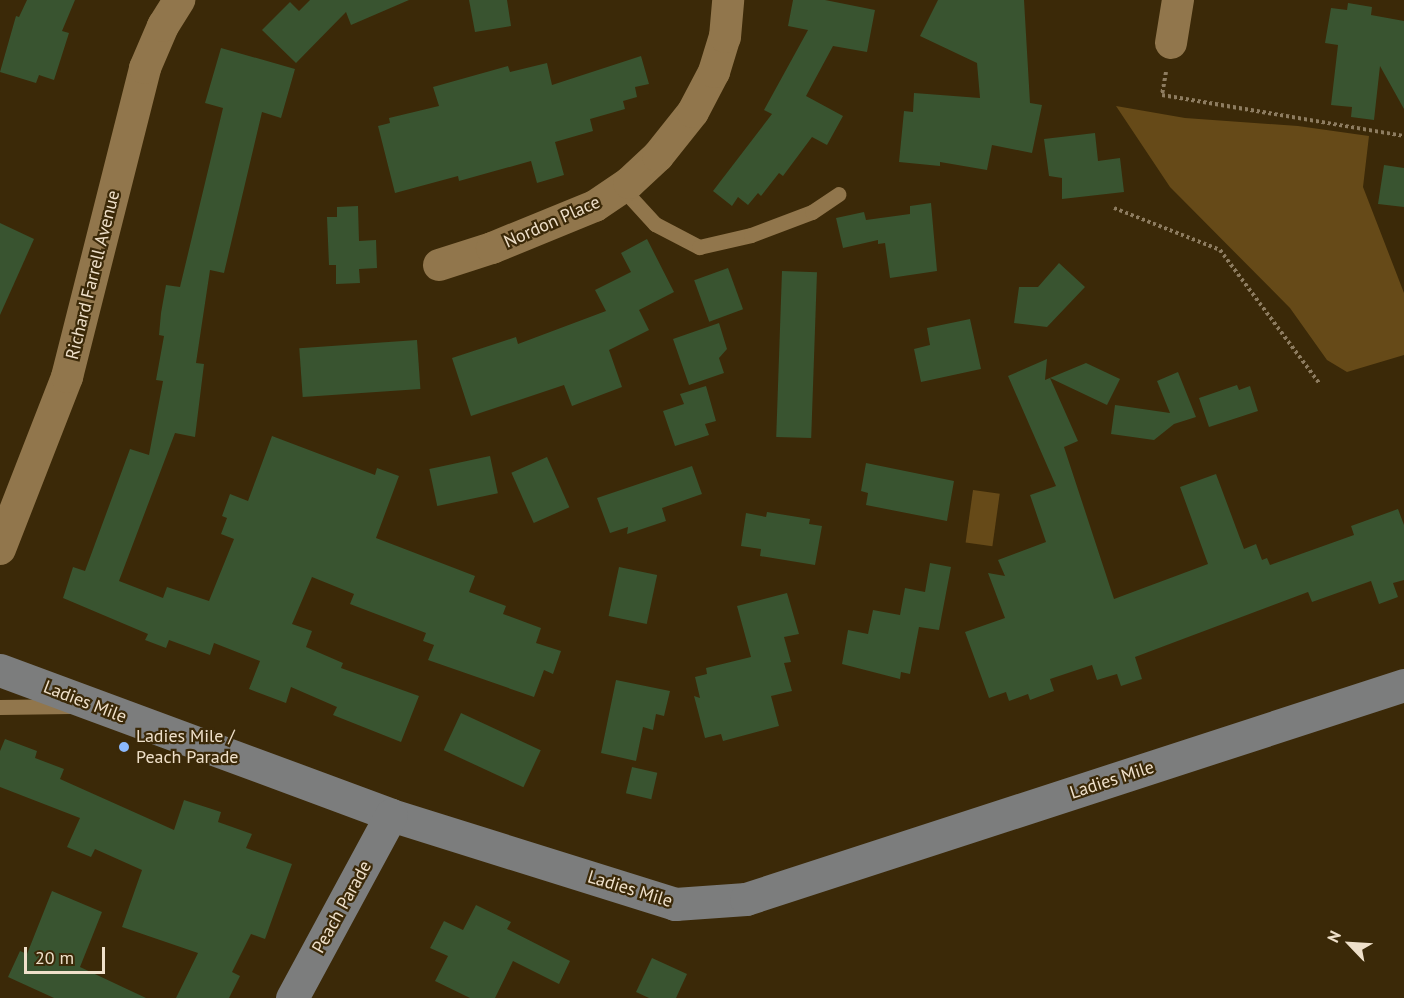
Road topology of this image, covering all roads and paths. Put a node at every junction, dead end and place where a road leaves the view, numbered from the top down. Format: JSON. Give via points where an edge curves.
{"nodes":[{"id":1,"x":179,"y":0,"type":"edge"},
{"id":2,"x":728,"y":0,"type":"edge"},
{"id":3,"x":1178,"y":0,"type":"edge"},
{"id":4,"x":1171,"y":43,"type":"joint"},
{"id":5,"x":1404,"y":136,"type":"edge"},
{"id":6,"x":622,"y":188,"type":"junction"},
{"id":7,"x":839,"y":194,"type":"dead end"},
{"id":8,"x":1114,"y":208,"type":"dead end"},
{"id":9,"x":440,"y":264,"type":"dead end"},
{"id":10,"x":1319,"y":384,"type":"dead end"},
{"id":11,"x":0,"y":549,"type":"edge"},
{"id":12,"x":0,"y":670,"type":"edge"},
{"id":13,"x":1404,"y":685,"type":"edge"},
{"id":14,"x":95,"y":706,"type":"junction"},
{"id":15,"x":0,"y":707,"type":"edge"},
{"id":16,"x":391,"y":815,"type":"junction"},
{"id":17,"x":292,"y":998,"type":"edge"}],
"edges":[{"from":1,"to":11,"type":"street","name":"Richard Farrell Avenue","via":[[145,68],[67,377]]},
{"from":2,"to":6,"type":"street","name":"Nordon Place","via":[[725,37],[717,63],[693,112],[658,156]]},
{"from":3,"to":4,"type":"street"},
{"from":4,"to":5,"type":"path","via":[[1162,95]]},
{"from":6,"to":7,"type":"lane","via":[[655,224],[699,247],[751,235],[812,212]]},
{"from":6,"to":9,"type":"street","name":"Nordon Place","via":[[595,206],[492,248]]},
{"from":8,"to":10,"type":"path","via":[[1220,250]]},
{"from":12,"to":14,"type":"main road","name":"Ladies Mile"},
{"from":13,"to":16,"type":"main road","name":"Ladies Mile","via":[[759,895],[710,904],[675,904]]},
{"from":14,"to":15,"type":"lane"},
{"from":14,"to":16,"type":"main road","name":"Ladies Mile"},
{"from":16,"to":17,"type":"main road","name":"Peach Parade"}]}
